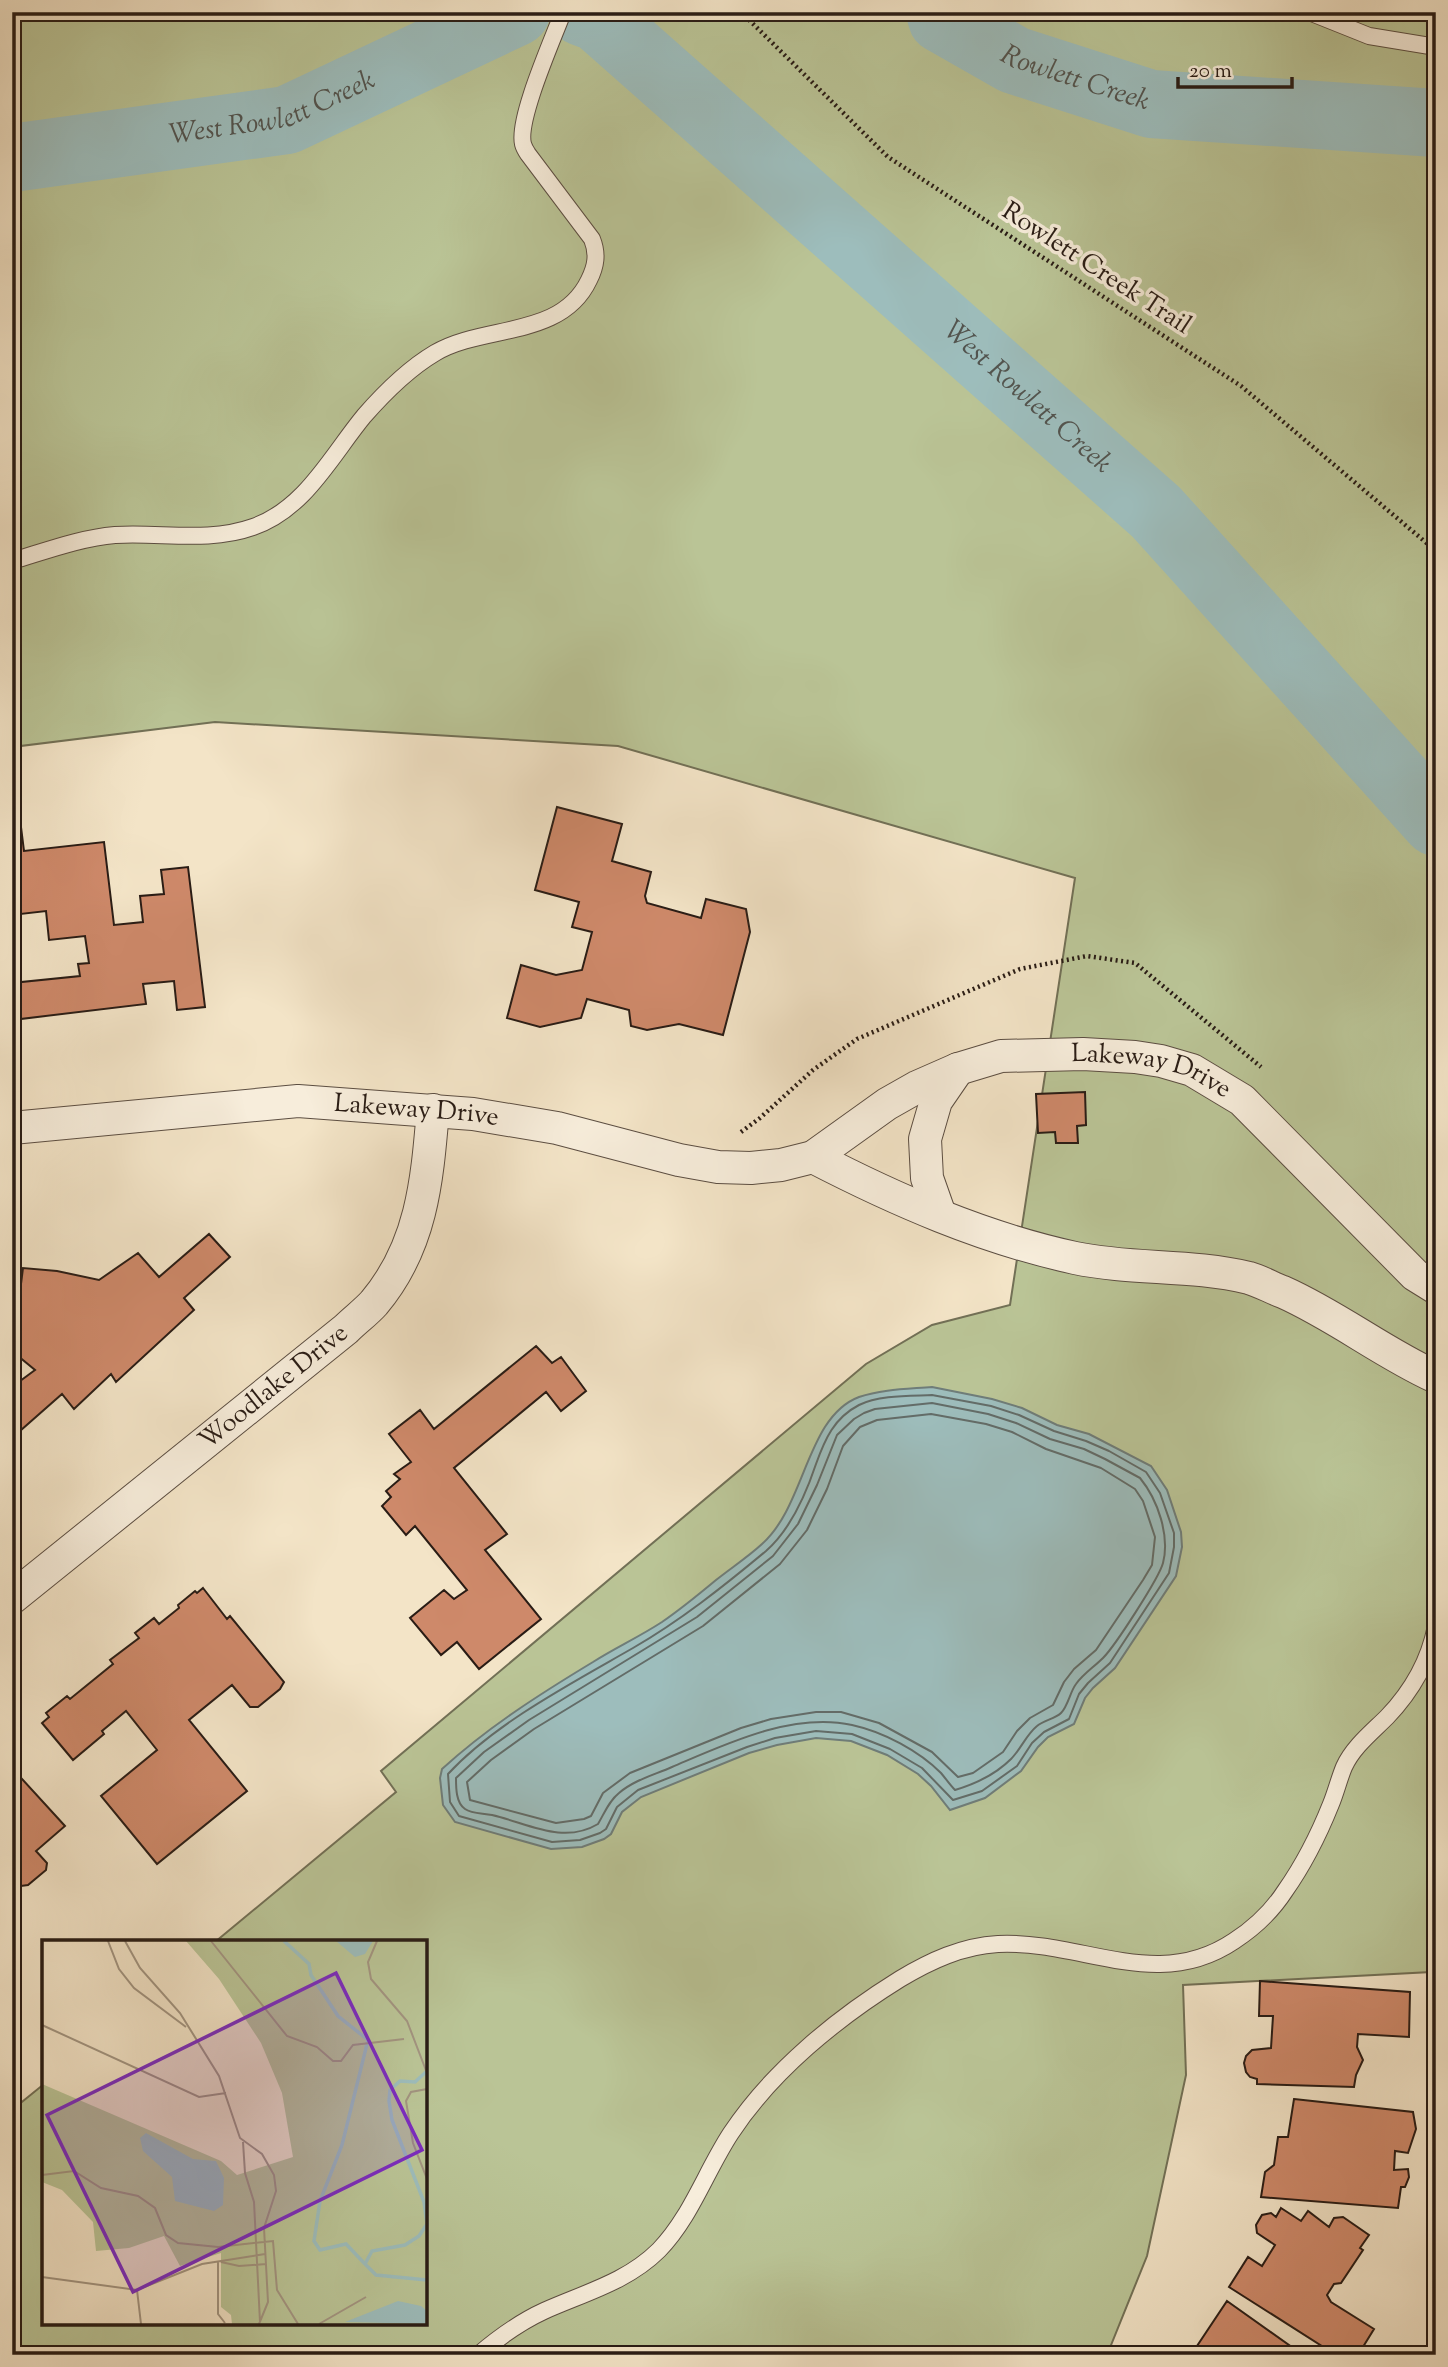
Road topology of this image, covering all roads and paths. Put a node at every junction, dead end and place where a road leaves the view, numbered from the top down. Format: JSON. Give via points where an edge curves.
{"nodes":[{"id":1,"x":29,"y":12,"type":"edge"},
{"id":2,"x":563,"y":12,"type":"edge"},
{"id":3,"x":741,"y":12,"type":"edge"},
{"id":4,"x":1309,"y":12,"type":"edge"},
{"id":5,"x":12,"y":17,"type":"edge"},
{"id":6,"x":1436,"y":47,"type":"edge"},
{"id":7,"x":1436,"y":551,"type":"edge"},
{"id":8,"x":12,"y":561,"type":"edge"},
{"id":9,"x":835,"y":1055,"type":"dead end"},
{"id":10,"x":958,"y":1069,"type":"junction"},
{"id":11,"x":433,"y":1110,"type":"junction"},
{"id":12,"x":12,"y":1128,"type":"edge"},
{"id":13,"x":734,"y":1136,"type":"dead end"},
{"id":14,"x":813,"y":1157,"type":"junction"},
{"id":15,"x":940,"y":1215,"type":"junction"},
{"id":16,"x":1436,"y":1288,"type":"edge"},
{"id":17,"x":1436,"y":1377,"type":"edge"},
{"id":18,"x":12,"y":1598,"type":"edge"},
{"id":19,"x":1436,"y":1626,"type":"edge"},
{"id":20,"x":478,"y":2355,"type":"edge"}],
"edges":[{"from":1,"to":5,"type":"path"},
{"from":2,"to":8,"type":"lane","via":[[525,120],[523,144],[597,250],[587,285],[569,306],[531,325],[456,343],[423,360],[377,401],[311,486],[290,506],[253,527],[215,535],[92,538]]},
{"from":3,"to":7,"type":"path","name":"Rowlett Creek Trail","via":[[888,157],[1241,386]]},
{"from":4,"to":6,"type":"lane","via":[[1370,36]]},
{"from":9,"to":13,"type":"path"},
{"from":10,"to":14,"type":"street","name":"Lakeway Drive","via":[[887,1104]]},
{"from":10,"to":15,"type":"street","via":[[936,1101],[925,1139],[927,1178]]},
{"from":10,"to":16,"type":"street","name":"Lakeway Drive","via":[[1001,1056],[1083,1054],[1161,1061],[1192,1070],[1242,1100],[1415,1275]]},
{"from":11,"to":12,"type":"street","name":"Lakeway Drive","via":[[299,1101]]},
{"from":11,"to":14,"type":"street","name":"Lakeway Drive","via":[[557,1128],[718,1167],[781,1165]]},
{"from":11,"to":18,"type":"street","name":"Woodlake Drive","via":[[419,1221],[400,1265],[374,1304]]},
{"from":14,"to":15,"type":"street"},
{"from":15,"to":17,"type":"street","via":[[1076,1258],[1250,1279],[1311,1304]]},
{"from":19,"to":20,"type":"lane","via":[[1421,1671],[1399,1703],[1350,1755],[1318,1834],[1288,1886],[1245,1934],[1219,1951],[1180,1964],[1135,1963],[1017,1944],[982,1945],[933,1961],[835,2026],[780,2074],[741,2118],[682,2221],[650,2258],[615,2281],[523,2322]]}]}
